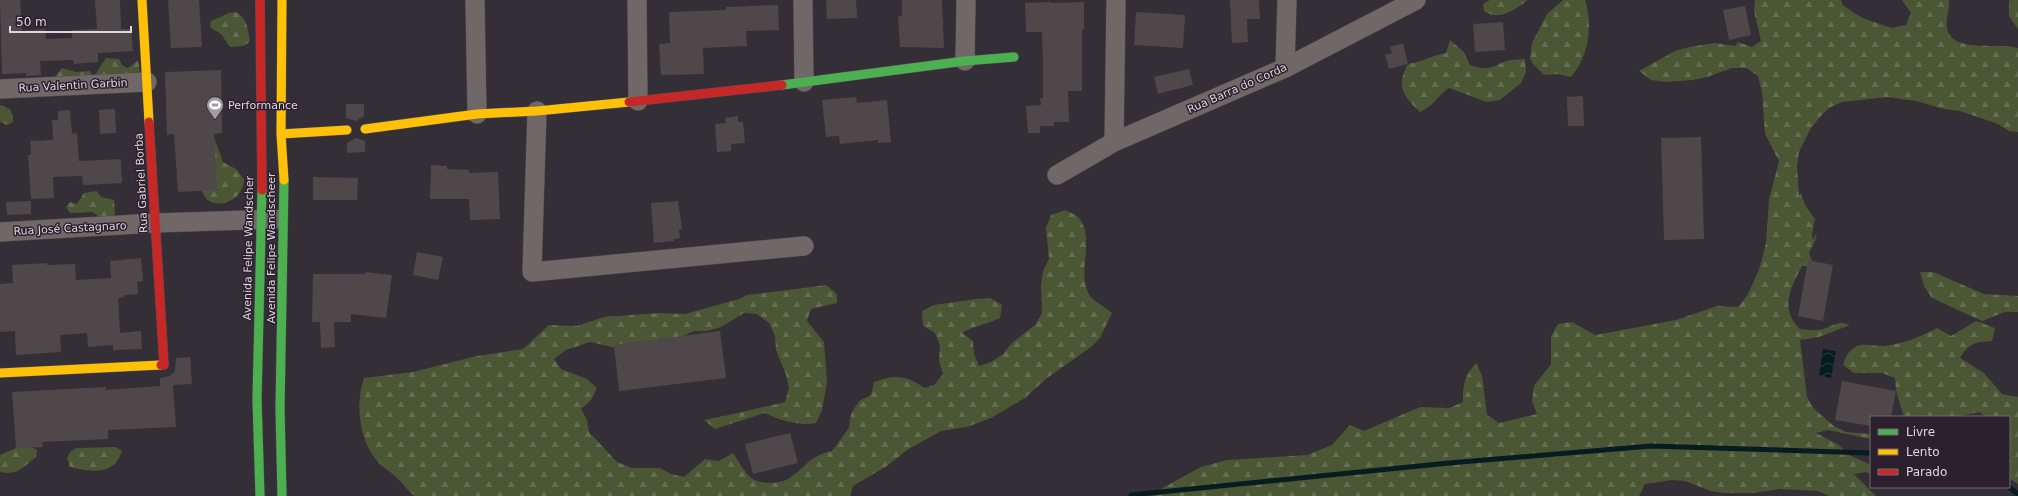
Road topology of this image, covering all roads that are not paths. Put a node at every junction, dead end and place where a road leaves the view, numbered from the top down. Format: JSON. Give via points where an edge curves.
{"nodes":[{"id":1,"x":142,"y":0,"type":"edge"},
{"id":2,"x":260,"y":0,"type":"edge"},
{"id":3,"x":282,"y":0,"type":"edge"},
{"id":4,"x":475,"y":0,"type":"edge"},
{"id":5,"x":636,"y":0,"type":"edge"},
{"id":6,"x":803,"y":0,"type":"edge"},
{"id":7,"x":966,"y":0,"type":"edge"},
{"id":8,"x":1116,"y":0,"type":"edge"},
{"id":9,"x":1287,"y":0,"type":"edge"},
{"id":10,"x":1416,"y":0,"type":"edge"},
{"id":11,"x":1014,"y":57,"type":"dead end"},
{"id":12,"x":965,"y":61,"type":"junction"},
{"id":13,"x":1285,"y":68,"type":"junction"},
{"id":14,"x":147,"y":82,"type":"junction"},
{"id":15,"x":804,"y":82,"type":"junction"},
{"id":16,"x":0,"y":89,"type":"edge"},
{"id":17,"x":638,"y":101,"type":"junction"},
{"id":18,"x":538,"y":111,"type":"junction"},
{"id":19,"x":477,"y":114,"type":"junction"},
{"id":20,"x":365,"y":129,"type":"dead end"},
{"id":21,"x":346,"y":130,"type":"dead end"},
{"id":22,"x":281,"y":134,"type":"junction"},
{"id":23,"x":1114,"y":142,"type":"junction"},
{"id":24,"x":1056,"y":175,"type":"dead end"},
{"id":25,"x":260,"y":218,"type":"junction"},
{"id":26,"x":284,"y":220,"type":"junction"},
{"id":27,"x":155,"y":223,"type":"junction"},
{"id":28,"x":0,"y":232,"type":"edge"},
{"id":29,"x":804,"y":246,"type":"dead end"},
{"id":30,"x":0,"y":372,"type":"edge"},
{"id":31,"x":260,"y":496,"type":"edge"},
{"id":32,"x":282,"y":496,"type":"edge"}],
"edges":[{"from":1,"to":14,"type":"street","name":"Rua Gabriel Borba"},
{"from":2,"to":25,"type":"street","name":"Avenida Felipe Wandscher"},
{"from":3,"to":22,"type":"street","name":"Avenida Felipe Wandscheer"},
{"from":4,"to":19,"type":"street"},
{"from":5,"to":17,"type":"street"},
{"from":6,"to":15,"type":"street"},
{"from":7,"to":12,"type":"street"},
{"from":8,"to":23,"type":"street"},
{"from":9,"to":13,"type":"street"},
{"from":10,"to":13,"type":"street","name":"Rua Barra do Corda"},
{"from":11,"to":12,"type":"street"},
{"from":12,"to":15,"type":"street"},
{"from":13,"to":23,"type":"street","name":"Rua Barra do Corda"},
{"from":14,"to":16,"type":"street","name":"Rua Valentin Garbin"},
{"from":14,"to":27,"type":"street","name":"Rua Gabriel Borba"},
{"from":15,"to":17,"type":"street"},
{"from":17,"to":18,"type":"street"},
{"from":18,"to":19,"type":"street"},
{"from":18,"to":29,"type":"street","via":[[532,272]]},
{"from":19,"to":20,"type":"street"},
{"from":21,"to":22,"type":"street"},
{"from":22,"to":26,"type":"street","name":"Avenida Felipe Wandscheer","via":[[285,191]]},
{"from":23,"to":24,"type":"street","name":"Rua Barra do Corda"},
{"from":25,"to":26,"type":"street","name":"Rua José Castagnaro"},
{"from":25,"to":27,"type":"street","name":"Rua José Castagnaro"},
{"from":25,"to":31,"type":"street","name":"Avenida Felipe Wandscher","via":[[257,399]]},
{"from":26,"to":32,"type":"street","name":"Avenida Felipe Wandscheer","via":[[280,409]]},
{"from":27,"to":28,"type":"street","name":"Rua José Castagnaro"},
{"from":27,"to":30,"type":"street","name":"Rua Gabriel Borba","via":[[164,365]]}]}
